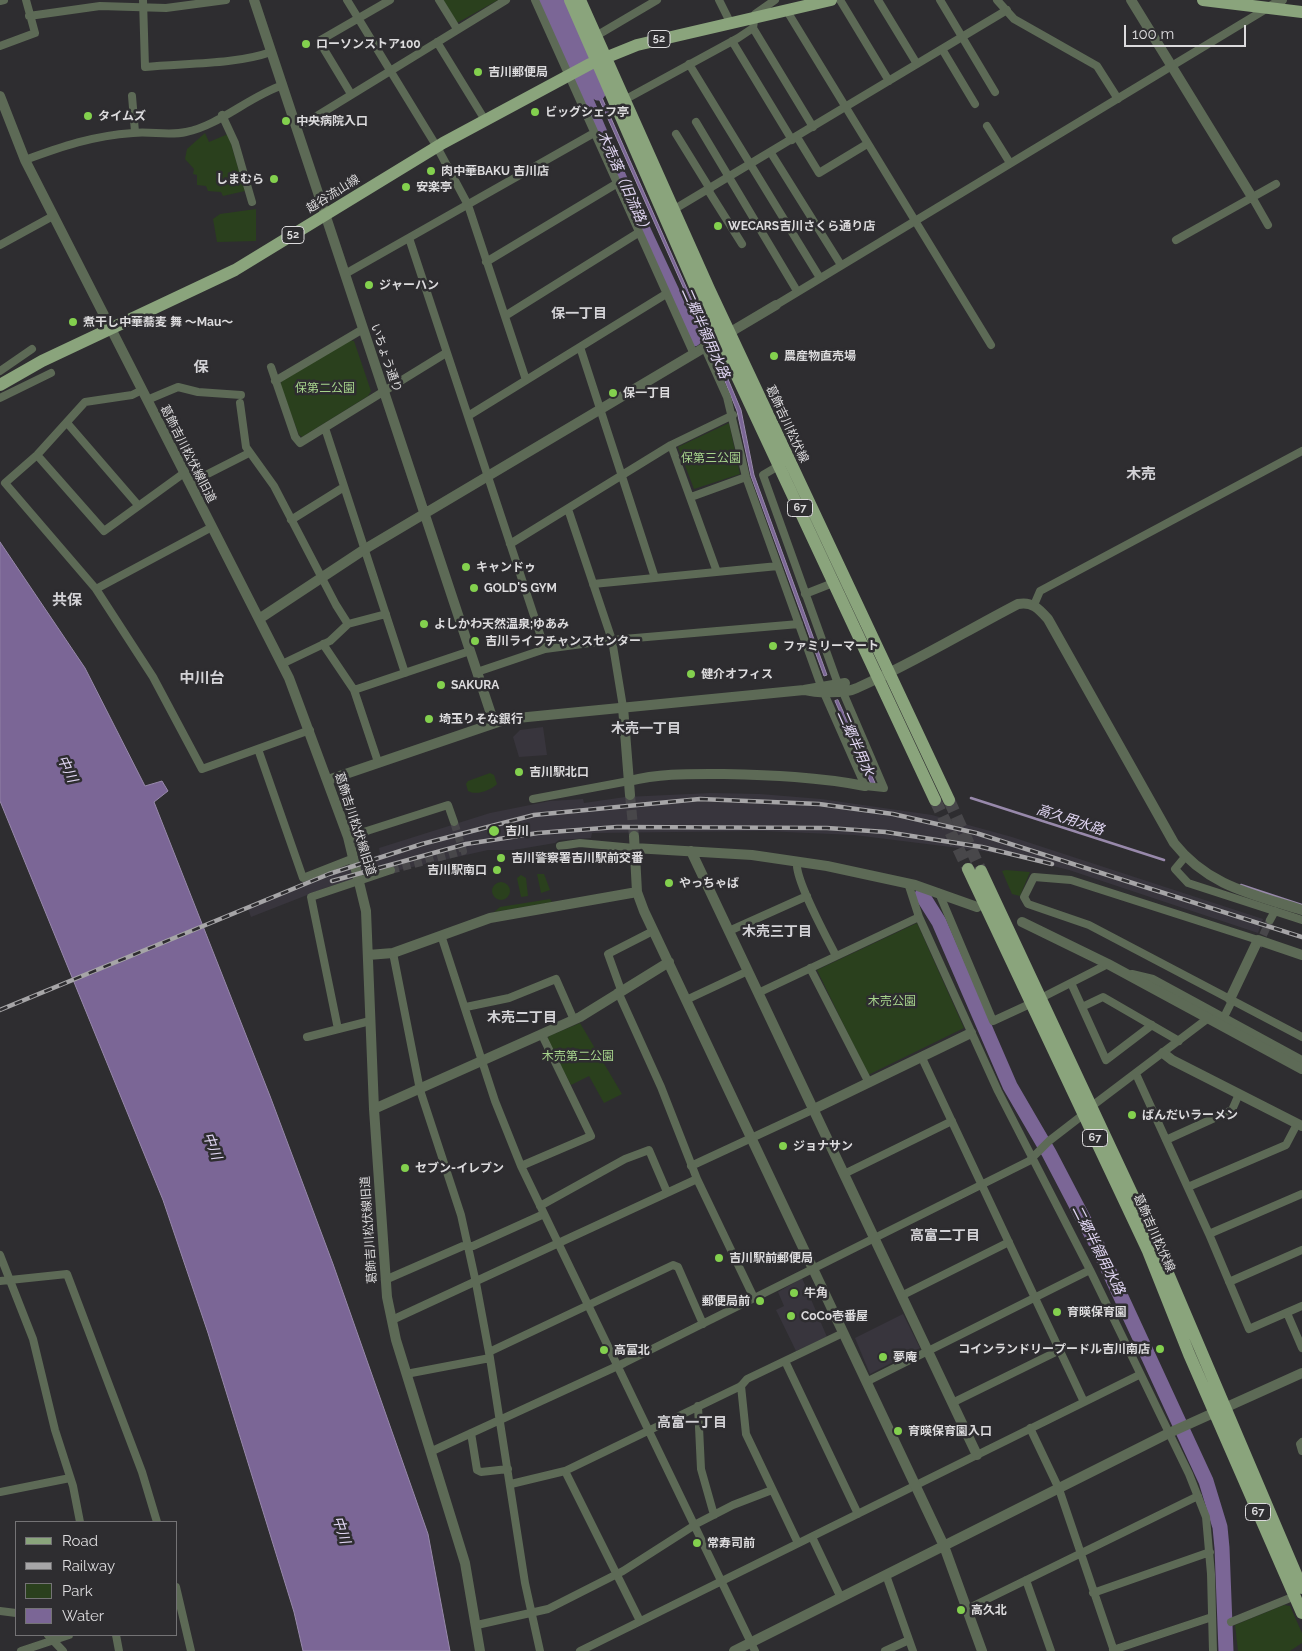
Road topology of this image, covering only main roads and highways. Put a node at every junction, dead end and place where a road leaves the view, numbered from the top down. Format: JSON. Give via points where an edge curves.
{"nodes":[{"id":1,"x":570,"y":0,"type":"edge"},
{"id":2,"x":580,"y":0,"type":"edge"},
{"id":3,"x":831,"y":0,"type":"edge"},
{"id":4,"x":1203,"y":0,"type":"edge"},
{"id":5,"x":1302,"y":12,"type":"edge"},
{"id":6,"x":597,"y":61,"type":"junction"},
{"id":7,"x":714,"y":340,"type":"junction"},
{"id":8,"x":2,"y":379,"type":"edge"},
{"id":9,"x":884,"y":676,"type":"junction"},
{"id":10,"x":935,"y":800,"type":"tunnel mouth"},
{"id":11,"x":949,"y":800,"type":"tunnel mouth"},
{"id":12,"x":968,"y":869,"type":"tunnel mouth"},
{"id":13,"x":981,"y":871,"type":"tunnel mouth"},
{"id":14,"x":1036,"y":1000,"type":"junction"},
{"id":15,"x":1298,"y":1592,"type":"edge"},
{"id":16,"x":1302,"y":1613,"type":"edge"}],
"edges":[{"from":1,"to":6,"type":"main road"},
{"from":2,"to":6,"type":"main road","via":[[596,36]]},
{"from":3,"to":6,"type":"main road","name":"越谷流山線","number":"52","via":[[753,23],[731,24],[636,44]]},
{"from":4,"to":5,"type":"main road"},
{"from":6,"to":7,"type":"main road","name":"葛飾吉川松伏線","number":"67"},
{"from":6,"to":7,"type":"main road","name":"葛飾吉川松伏線","number":"67","via":[[626,99],[673,210]]},
{"from":6,"to":8,"type":"main road","name":"越谷流山線","number":"52","via":[[438,147],[234,270]]},
{"from":7,"to":9,"type":"main road","name":"葛飾吉川松伏線","number":"67"},
{"from":7,"to":9,"type":"main road","name":"葛飾吉川松伏線","number":"67","via":[[780,465],[833,583]]},
{"from":9,"to":10,"type":"main road","name":"葛飾吉川松伏線","number":"67"},
{"from":9,"to":11,"type":"main road","name":"葛飾吉川松伏線","number":"67"},
{"from":12,"to":14,"type":"main road","name":"葛飾吉川松伏線","number":"67"},
{"from":13,"to":14,"type":"main road","name":"葛飾吉川松伏線","number":"67"},
{"from":14,"to":15,"type":"main road","name":"葛飾吉川松伏線","number":"67","via":[[1088,1110]]},
{"from":15,"to":16,"type":"main road","name":"葛飾吉川松伏線","number":"67"}]}
